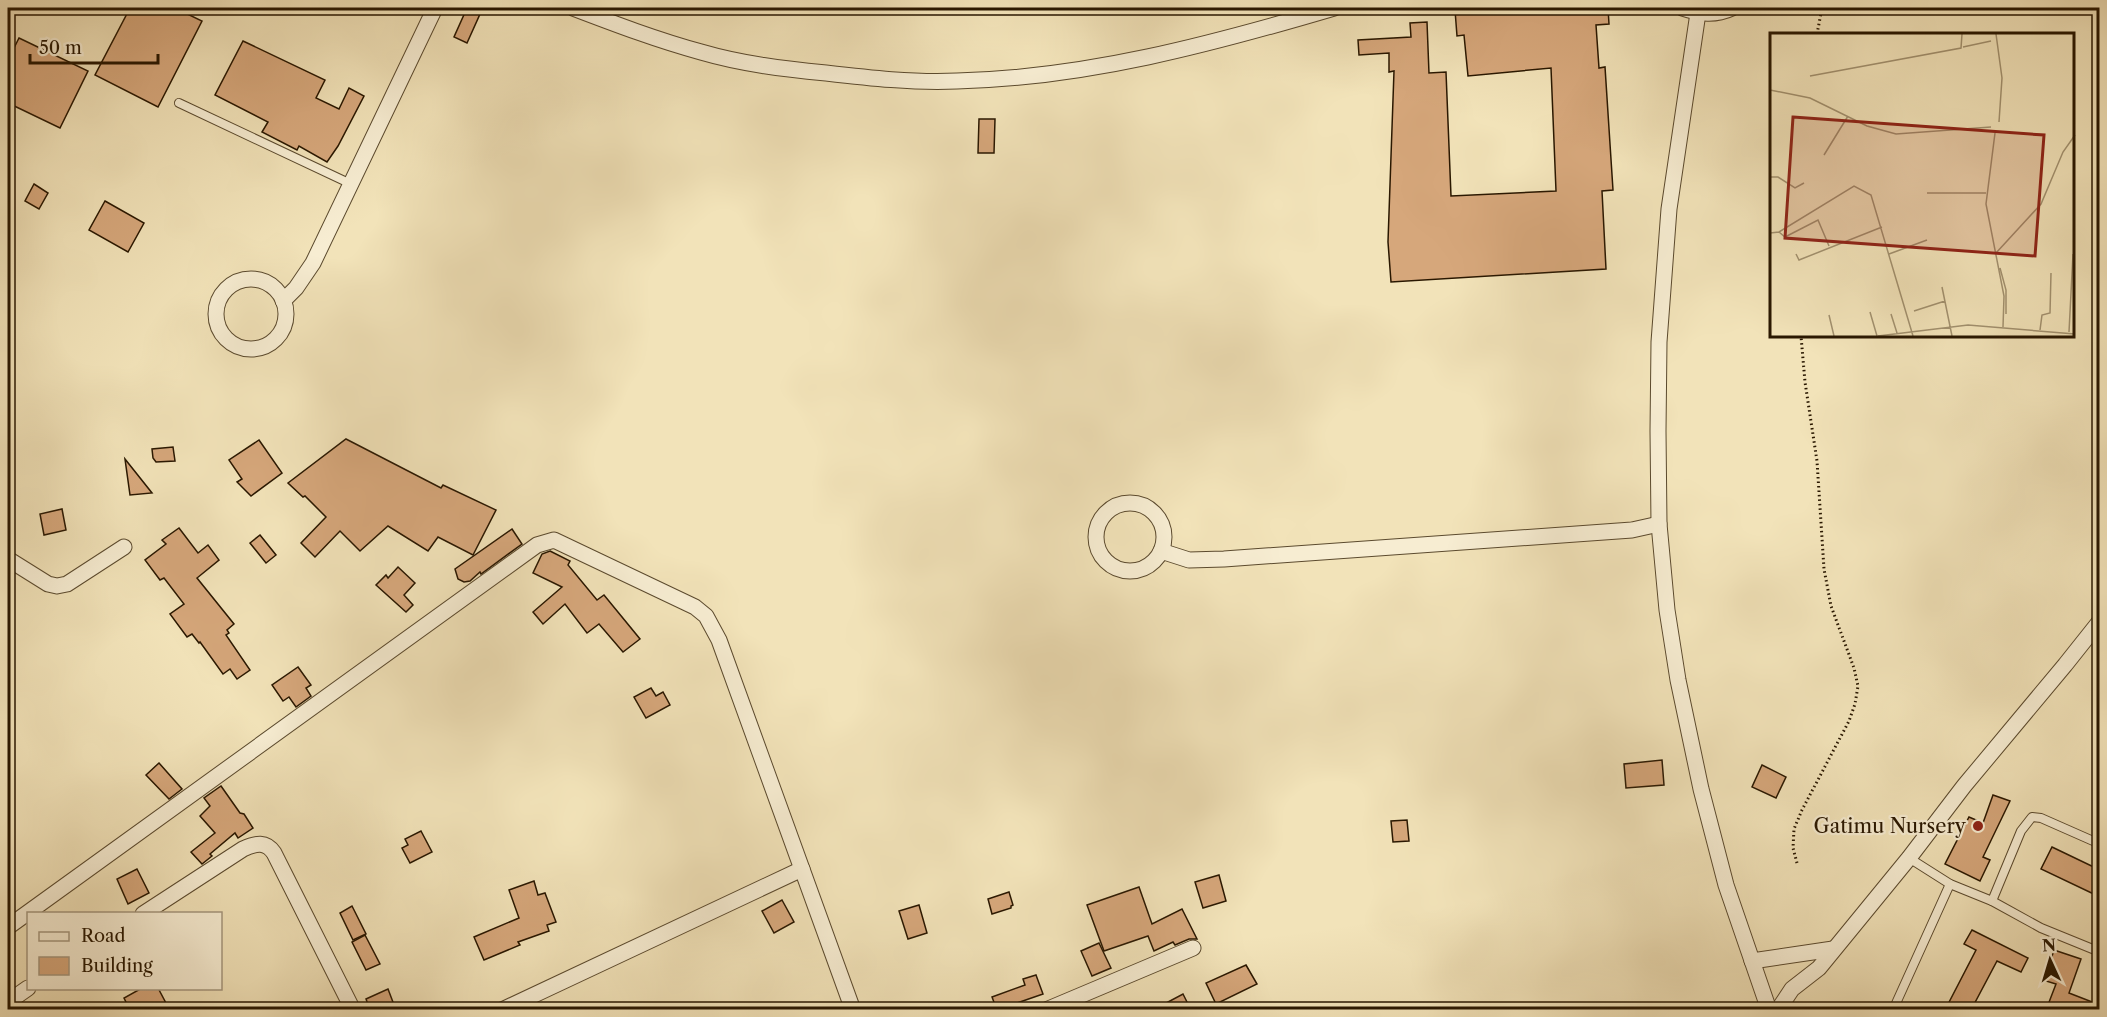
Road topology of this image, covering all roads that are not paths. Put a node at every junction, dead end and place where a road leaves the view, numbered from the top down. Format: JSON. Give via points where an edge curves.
{"nodes":[{"id":1,"x":435,"y":8,"type":"edge"},
{"id":2,"x":573,"y":8,"type":"edge"},
{"id":3,"x":1334,"y":8,"type":"edge"},
{"id":4,"x":1682,"y":8,"type":"edge"},
{"id":5,"x":1732,"y":8,"type":"edge"},
{"id":6,"x":1698,"y":13,"type":"junction"},
{"id":7,"x":179,"y":104,"type":"dead end"},
{"id":8,"x":351,"y":184,"type":"junction"},
{"id":9,"x":282,"y":301,"type":"junction"},
{"id":10,"x":1659,"y":524,"type":"junction"},
{"id":11,"x":124,"y":547,"type":"dead end"},
{"id":12,"x":1161,"y":552,"type":"junction"},
{"id":13,"x":8,"y":559,"type":"edge"},
{"id":14,"x":2100,"y":621,"type":"edge"},
{"id":15,"x":2100,"y":844,"type":"edge"},
{"id":16,"x":1909,"y":858,"type":"junction"},
{"id":17,"x":802,"y":869,"type":"junction"},
{"id":18,"x":1950,"y":884,"type":"junction"},
{"id":19,"x":1992,"y":901,"type":"junction"},
{"id":20,"x":29,"y":912,"type":"edge"},
{"id":21,"x":146,"y":912,"type":"edge"},
{"id":22,"x":27,"y":913,"type":"edge"},
{"id":23,"x":8,"y":927,"type":"edge"},
{"id":24,"x":1193,"y":948,"type":"dead end"},
{"id":25,"x":1833,"y":949,"type":"junction"},
{"id":26,"x":2100,"y":952,"type":"edge"},
{"id":27,"x":1752,"y":961,"type":"junction"},
{"id":28,"x":27,"y":989,"type":"edge"},
{"id":29,"x":8,"y":1002,"type":"edge"},
{"id":30,"x":353,"y":1010,"type":"edge"},
{"id":31,"x":502,"y":1010,"type":"edge"},
{"id":32,"x":853,"y":1010,"type":"edge"},
{"id":33,"x":1046,"y":1010,"type":"edge"},
{"id":34,"x":1769,"y":1010,"type":"edge"},
{"id":35,"x":1778,"y":1010,"type":"edge"},
{"id":36,"x":1893,"y":1010,"type":"edge"}],
"edges":[{"from":1,"to":8,"type":"street"},
{"from":2,"to":3,"type":"street","via":[[702,52],[776,68],[870,78],[956,81],[1042,75],[1128,60],[1233,38]]},
{"from":4,"to":6,"type":"street"},
{"from":5,"to":6,"type":"street","via":[[1715,14]]},
{"from":6,"to":10,"type":"street","via":[[1669,209],[1659,342]]},
{"from":7,"to":8,"type":"lane"},
{"from":8,"to":9,"type":"street","via":[[313,263]]},
{"from":9,"to":9,"type":"street","via":[[286,316],[283,328],[269,344],[258,348],[236,346],[227,340],[216,321],[219,299],[236,283],[260,281],[270,285]]},
{"from":10,"to":12,"type":"street","via":[[1632,530],[1224,559],[1189,560]]},
{"from":10,"to":27,"type":"street","via":[[1678,681],[1726,885]]},
{"from":11,"to":13,"type":"street","via":[[57,586]]},
{"from":12,"to":12,"type":"street","via":[[1150,566],[1139,570],[1127,572],[1116,568],[1099,553],[1096,530],[1100,519],[1107,511],[1128,502],[1149,508],[1163,526]]},
{"from":14,"to":16,"type":"street"},
{"from":15,"to":19,"type":"lane","via":[[2041,818],[2032,818],[2021,831]]},
{"from":16,"to":18,"type":"lane"},
{"from":16,"to":25,"type":"street"},
{"from":17,"to":20,"type":"street","via":[[706,616],[695,607],[554,540],[537,545]]},
{"from":17,"to":31,"type":"street"},
{"from":17,"to":32,"type":"street"},
{"from":18,"to":19,"type":"lane"},
{"from":18,"to":36,"type":"lane"},
{"from":19,"to":26,"type":"lane","via":[[2041,928]]},
{"from":21,"to":30,"type":"street","via":[[243,849],[265,844],[274,854]]},
{"from":22,"to":23,"type":"street"},
{"from":24,"to":33,"type":"street"},
{"from":25,"to":27,"type":"street"},
{"from":25,"to":35,"type":"street","via":[[1819,968],[1792,989]]},
{"from":27,"to":34,"type":"street"},
{"from":28,"to":29,"type":"street"}]}
